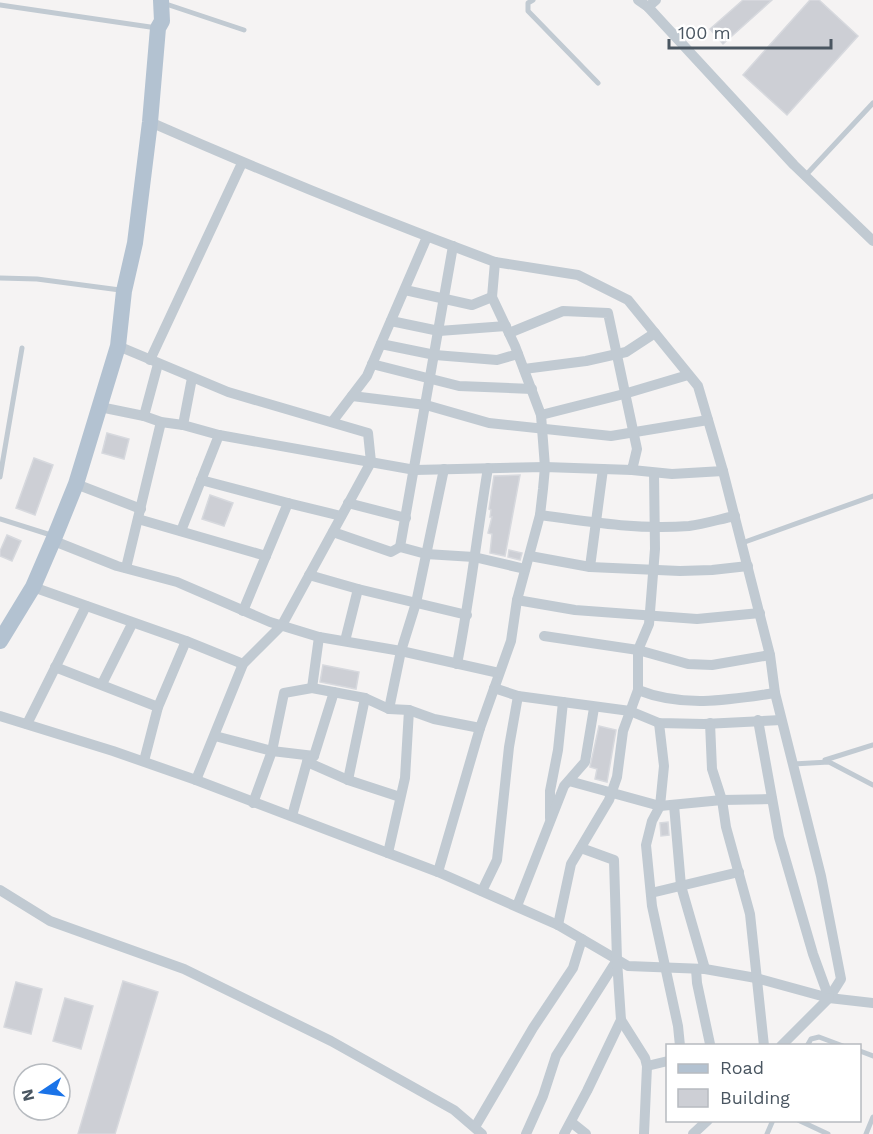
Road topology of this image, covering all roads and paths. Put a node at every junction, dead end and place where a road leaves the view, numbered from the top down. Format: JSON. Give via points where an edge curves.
{"nodes":[{"id":1,"x":533,"y":0,"type":"edge"},
{"id":2,"x":638,"y":0,"type":"edge"},
{"id":3,"x":161,"y":1,"type":"edge"},
{"id":4,"x":652,"y":4,"type":"edge"},
{"id":5,"x":0,"y":5,"type":"edge"},
{"id":6,"x":158,"y":28,"type":"junction"},
{"id":7,"x":244,"y":30,"type":"dead end"},
{"id":8,"x":598,"y":83,"type":"dead end"},
{"id":9,"x":873,"y":103,"type":"edge"},
{"id":10,"x":150,"y":122,"type":"junction"},
{"id":11,"x":242,"y":163,"type":"junction"},
{"id":12,"x":805,"y":176,"type":"junction"},
{"id":13,"x":428,"y":237,"type":"junction"},
{"id":14,"x":873,"y":242,"type":"edge"},
{"id":15,"x":453,"y":246,"type":"junction"},
{"id":16,"x":495,"y":262,"type":"junction"},
{"id":17,"x":0,"y":278,"type":"edge"},
{"id":18,"x":405,"y":290,"type":"junction"},
{"id":19,"x":124,"y":291,"type":"junction"},
{"id":20,"x":492,"y":297,"type":"junction"},
{"id":21,"x":445,"y":299,"type":"junction"},
{"id":22,"x":391,"y":321,"type":"junction"},
{"id":23,"x":508,"y":330,"type":"junction"},
{"id":24,"x":439,"y":331,"type":"junction"},
{"id":25,"x":655,"y":333,"type":"junction"},
{"id":26,"x":381,"y":344,"type":"junction"},
{"id":27,"x":118,"y":346,"type":"junction"},
{"id":28,"x":22,"y":348,"type":"dead end"},
{"id":29,"x":435,"y":354,"type":"junction"},
{"id":30,"x":518,"y":354,"type":"junction"},
{"id":31,"x":616,"y":354,"type":"junction"},
{"id":32,"x":154,"y":362,"type":"junction"},
{"id":33,"x":372,"y":364,"type":"junction"},
{"id":34,"x":524,"y":369,"type":"junction"},
{"id":35,"x":688,"y":375,"type":"junction"},
{"id":36,"x":192,"y":378,"type":"junction"},
{"id":37,"x":431,"y":379,"type":"junction"},
{"id":38,"x":532,"y":389,"type":"junction"},
{"id":39,"x":624,"y":394,"type":"junction"},
{"id":40,"x":352,"y":396,"type":"junction"},
{"id":41,"x":426,"y":405,"type":"junction"},
{"id":42,"x":100,"y":407,"type":"junction"},
{"id":43,"x":541,"y":415,"type":"junction"},
{"id":44,"x":144,"y":416,"type":"junction"},
{"id":45,"x":708,"y":420,"type":"junction"},
{"id":46,"x":161,"y":422,"type":"junction"},
{"id":47,"x":332,"y":422,"type":"junction"},
{"id":48,"x":183,"y":425,"type":"junction"},
{"id":49,"x":541,"y":428,"type":"junction"},
{"id":50,"x":633,"y":433,"type":"junction"},
{"id":51,"x":219,"y":435,"type":"junction"},
{"id":52,"x":371,"y":462,"type":"junction"},
{"id":53,"x":545,"y":467,"type":"junction"},
{"id":54,"x":488,"y":468,"type":"junction"},
{"id":55,"x":444,"y":469,"type":"junction"},
{"id":56,"x":603,"y":469,"type":"junction"},
{"id":57,"x":415,"y":470,"type":"junction"},
{"id":58,"x":632,"y":470,"type":"junction"},
{"id":59,"x":723,"y":471,"type":"junction"},
{"id":60,"x":654,"y":472,"type":"junction"},
{"id":61,"x":0,"y":477,"type":"edge"},
{"id":62,"x":201,"y":480,"type":"junction"},
{"id":63,"x":76,"y":484,"type":"junction"},
{"id":64,"x":873,"y":496,"type":"edge"},
{"id":65,"x":288,"y":503,"type":"junction"},
{"id":66,"x":348,"y":503,"type":"junction"},
{"id":67,"x":139,"y":514,"type":"junction"},
{"id":68,"x":540,"y":515,"type":"junction"},
{"id":69,"x":341,"y":516,"type":"junction"},
{"id":70,"x":735,"y":516,"type":"junction"},
{"id":71,"x":406,"y":518,"type":"junction"},
{"id":72,"x":0,"y":519,"type":"edge"},
{"id":73,"x":597,"y":523,"type":"junction"},
{"id":74,"x":655,"y":527,"type":"junction"},
{"id":75,"x":181,"y":531,"type":"junction"},
{"id":76,"x":333,"y":532,"type":"junction"},
{"id":77,"x":55,"y":538,"type":"junction"},
{"id":78,"x":742,"y":543,"type":"junction"},
{"id":79,"x":400,"y":547,"type":"junction"},
{"id":80,"x":426,"y":554,"type":"junction"},
{"id":81,"x":266,"y":556,"type":"junction"},
{"id":82,"x":530,"y":556,"type":"junction"},
{"id":83,"x":474,"y":557,"type":"junction"},
{"id":84,"x":748,"y":566,"type":"junction"},
{"id":85,"x":590,"y":567,"type":"junction"},
{"id":86,"x":126,"y":568,"type":"junction"},
{"id":87,"x":653,"y":568,"type":"junction"},
{"id":88,"x":525,"y":569,"type":"junction"},
{"id":89,"x":309,"y":575,"type":"junction"},
{"id":90,"x":33,"y":587,"type":"junction"},
{"id":91,"x":358,"y":589,"type":"junction"},
{"id":92,"x":517,"y":600,"type":"junction"},
{"id":93,"x":416,"y":603,"type":"junction"},
{"id":94,"x":86,"y":606,"type":"junction"},
{"id":95,"x":243,"y":611,"type":"junction"},
{"id":96,"x":760,"y":613,"type":"junction"},
{"id":97,"x":650,"y":614,"type":"junction"},
{"id":98,"x":467,"y":615,"type":"junction"},
{"id":99,"x":132,"y":624,"type":"junction"},
{"id":100,"x":282,"y":625,"type":"junction"},
{"id":101,"x":544,"y":636,"type":"dead end"},
{"id":102,"x":319,"y":637,"type":"junction"},
{"id":103,"x":0,"y":641,"type":"edge"},
{"id":104,"x":186,"y":641,"type":"junction"},
{"id":105,"x":345,"y":641,"type":"junction"},
{"id":106,"x":401,"y":651,"type":"junction"},
{"id":107,"x":638,"y":651,"type":"junction"},
{"id":108,"x":770,"y":655,"type":"junction"},
{"id":109,"x":243,"y":664,"type":"junction"},
{"id":110,"x":457,"y":664,"type":"junction"},
{"id":111,"x":55,"y":667,"type":"junction"},
{"id":112,"x":500,"y":673,"type":"junction"},
{"id":113,"x":102,"y":684,"type":"junction"},
{"id":114,"x":312,"y":688,"type":"junction"},
{"id":115,"x":494,"y":688,"type":"junction"},
{"id":116,"x":638,"y":690,"type":"junction"},
{"id":117,"x":334,"y":692,"type":"junction"},
{"id":118,"x":775,"y":693,"type":"junction"},
{"id":119,"x":518,"y":696,"type":"junction"},
{"id":120,"x":365,"y":698,"type":"junction"},
{"id":121,"x":563,"y":702,"type":"junction"},
{"id":122,"x":158,"y":706,"type":"junction"},
{"id":123,"x":594,"y":708,"type":"junction"},
{"id":124,"x":389,"y":709,"type":"junction"},
{"id":125,"x":409,"y":710,"type":"junction"},
{"id":126,"x":630,"y":711,"type":"junction"},
{"id":127,"x":0,"y":716,"type":"edge"},
{"id":128,"x":759,"y":720,"type":"junction"},
{"id":129,"x":781,"y":720,"type":"junction"},
{"id":130,"x":659,"y":723,"type":"junction"},
{"id":131,"x":710,"y":723,"type":"junction"},
{"id":132,"x":27,"y":724,"type":"junction"},
{"id":133,"x":480,"y":728,"type":"junction"},
{"id":134,"x":215,"y":736,"type":"junction"},
{"id":135,"x":873,"y":745,"type":"edge"},
{"id":136,"x":272,"y":751,"type":"junction"},
{"id":137,"x":310,"y":759,"type":"junction"},
{"id":138,"x":144,"y":761,"type":"junction"},
{"id":139,"x":824,"y":761,"type":"junction"},
{"id":140,"x":793,"y":764,"type":"junction"},
{"id":141,"x":196,"y":780,"type":"junction"},
{"id":142,"x":348,"y":780,"type":"junction"},
{"id":143,"x":569,"y":781,"type":"junction"},
{"id":144,"x":873,"y":785,"type":"edge"},
{"id":145,"x":611,"y":794,"type":"junction"},
{"id":146,"x":400,"y":796,"type":"junction"},
{"id":147,"x":772,"y":799,"type":"junction"},
{"id":148,"x":722,"y":800,"type":"junction"},
{"id":149,"x":253,"y":803,"type":"junction"},
{"id":150,"x":674,"y":805,"type":"junction"},
{"id":151,"x":660,"y":806,"type":"junction"},
{"id":152,"x":292,"y":816,"type":"junction"},
{"id":153,"x":550,"y":824,"type":"junction"},
{"id":154,"x":581,"y":848,"type":"junction"},
{"id":155,"x":388,"y":854,"type":"junction"},
{"id":156,"x":438,"y":872,"type":"junction"},
{"id":157,"x":739,"y":872,"type":"junction"},
{"id":158,"x":681,"y":886,"type":"junction"},
{"id":159,"x":0,"y":890,"type":"edge"},
{"id":160,"x":482,"y":891,"type":"junction"},
{"id":161,"x":651,"y":893,"type":"junction"},
{"id":162,"x":517,"y":906,"type":"junction"},
{"id":163,"x":558,"y":925,"type":"junction"},
{"id":164,"x":582,"y":939,"type":"junction"},
{"id":165,"x":617,"y":960,"type":"junction"},
{"id":166,"x":666,"y":968,"type":"junction"},
{"id":167,"x":701,"y":969,"type":"junction"},
{"id":168,"x":756,"y":978,"type":"junction"},
{"id":169,"x":828,"y":998,"type":"junction"},
{"id":170,"x":873,"y":1003,"type":"edge"},
{"id":171,"x":621,"y":1020,"type":"junction"},
{"id":172,"x":680,"y":1044,"type":"edge"},
{"id":173,"x":710,"y":1044,"type":"edge"},
{"id":174,"x":764,"y":1044,"type":"edge"},
{"id":175,"x":783,"y":1044,"type":"edge"},
{"id":176,"x":808,"y":1044,"type":"edge"},
{"id":177,"x":838,"y":1044,"type":"edge"},
{"id":178,"x":666,"y":1061,"type":"edge"},
{"id":179,"x":647,"y":1065,"type":"junction"},
{"id":180,"x":873,"y":1117,"type":"edge"},
{"id":181,"x":571,"y":1122,"type":"junction"},
{"id":182,"x":706,"y":1122,"type":"edge"},
{"id":183,"x":802,"y":1122,"type":"edge"},
{"id":184,"x":479,"y":1131,"type":"edge"},
{"id":185,"x":526,"y":1134,"type":"edge"},
{"id":186,"x":564,"y":1134,"type":"edge"},
{"id":187,"x":586,"y":1134,"type":"edge"},
{"id":188,"x":644,"y":1134,"type":"edge"},
{"id":189,"x":693,"y":1134,"type":"edge"},
{"id":190,"x":828,"y":1134,"type":"edge"},
{"id":191,"x":866,"y":1134,"type":"edge"}],
"edges":[{"from":1,"to":8,"type":"lane","via":[[528,3],[528,11]]},
{"from":2,"to":4,"type":"street"},
{"from":3,"to":6,"type":"main road","via":[[162,21]]},
{"from":3,"to":7,"type":"lane"},
{"from":4,"to":12,"type":"street"},
{"from":5,"to":6,"type":"lane"},
{"from":6,"to":10,"type":"main road"},
{"from":9,"to":12,"type":"lane"},
{"from":10,"to":11,"type":"street"},
{"from":10,"to":19,"type":"main road","via":[[135,243]]},
{"from":11,"to":13,"type":"street"},
{"from":11,"to":32,"type":"street"},
{"from":12,"to":14,"type":"street"},
{"from":13,"to":15,"type":"street"},
{"from":13,"to":18,"type":"street"},
{"from":15,"to":16,"type":"street"},
{"from":15,"to":21,"type":"street"},
{"from":16,"to":20,"type":"street"},
{"from":16,"to":25,"type":"street","via":[[578,275],[628,300]]},
{"from":17,"to":19,"type":"lane"},
{"from":18,"to":21,"type":"street"},
{"from":18,"to":22,"type":"street"},
{"from":19,"to":27,"type":"main road"},
{"from":20,"to":21,"type":"street","via":[[472,305]]},
{"from":20,"to":23,"type":"street"},
{"from":21,"to":24,"type":"street"},
{"from":22,"to":24,"type":"street"},
{"from":22,"to":26,"type":"street"},
{"from":23,"to":24,"type":"street"},
{"from":23,"to":30,"type":"street"},
{"from":23,"to":31,"type":"street","via":[[563,311],[608,313]]},
{"from":24,"to":29,"type":"street"},
{"from":25,"to":31,"type":"street"},
{"from":25,"to":35,"type":"street"},
{"from":26,"to":29,"type":"street"},
{"from":26,"to":33,"type":"street"},
{"from":27,"to":32,"type":"street"},
{"from":27,"to":42,"type":"main road"},
{"from":28,"to":61,"type":"lane"},
{"from":29,"to":30,"type":"street","via":[[497,360]]},
{"from":29,"to":37,"type":"street"},
{"from":30,"to":34,"type":"street"},
{"from":31,"to":34,"type":"street"},
{"from":31,"to":39,"type":"street"},
{"from":32,"to":36,"type":"street"},
{"from":32,"to":44,"type":"street"},
{"from":33,"to":37,"type":"street"},
{"from":33,"to":40,"type":"street"},
{"from":34,"to":38,"type":"street"},
{"from":35,"to":39,"type":"street"},
{"from":35,"to":45,"type":"street","via":[[698,386]]},
{"from":36,"to":47,"type":"street"},
{"from":36,"to":48,"type":"street"},
{"from":37,"to":38,"type":"street","via":[[459,387]]},
{"from":37,"to":41,"type":"street"},
{"from":38,"to":43,"type":"street"},
{"from":39,"to":43,"type":"street"},
{"from":39,"to":50,"type":"street"},
{"from":40,"to":41,"type":"street"},
{"from":40,"to":47,"type":"street"},
{"from":41,"to":49,"type":"street","via":[[489,423]]},
{"from":41,"to":57,"type":"street"},
{"from":42,"to":44,"type":"street"},
{"from":42,"to":63,"type":"main road"},
{"from":43,"to":49,"type":"street"},
{"from":44,"to":46,"type":"street"},
{"from":45,"to":50,"type":"street"},
{"from":45,"to":59,"type":"street"},
{"from":46,"to":48,"type":"street"},
{"from":46,"to":67,"type":"street"},
{"from":47,"to":52,"type":"street","via":[[368,433]]},
{"from":48,"to":51,"type":"street"},
{"from":49,"to":50,"type":"street","via":[[611,436]]},
{"from":49,"to":53,"type":"street"},
{"from":50,"to":58,"type":"street","via":[[637,449]]},
{"from":51,"to":52,"type":"street"},
{"from":51,"to":62,"type":"street"},
{"from":52,"to":57,"type":"street"},
{"from":52,"to":66,"type":"street"},
{"from":53,"to":54,"type":"street"},
{"from":53,"to":56,"type":"street"},
{"from":53,"to":68,"type":"street"},
{"from":54,"to":55,"type":"street"},
{"from":54,"to":83,"type":"street"},
{"from":55,"to":57,"type":"street"},
{"from":55,"to":80,"type":"street"},
{"from":56,"to":58,"type":"street"},
{"from":56,"to":73,"type":"street"},
{"from":57,"to":71,"type":"street"},
{"from":58,"to":60,"type":"street"},
{"from":59,"to":60,"type":"street"},
{"from":59,"to":70,"type":"street"},
{"from":60,"to":74,"type":"street"},
{"from":62,"to":65,"type":"street"},
{"from":62,"to":75,"type":"street"},
{"from":63,"to":67,"type":"street"},
{"from":63,"to":77,"type":"main road"},
{"from":64,"to":78,"type":"lane"},
{"from":65,"to":69,"type":"street"},
{"from":65,"to":81,"type":"street"},
{"from":66,"to":69,"type":"street"},
{"from":66,"to":71,"type":"street"},
{"from":67,"to":75,"type":"street"},
{"from":67,"to":86,"type":"street"},
{"from":68,"to":73,"type":"street"},
{"from":68,"to":82,"type":"street"},
{"from":69,"to":76,"type":"street"},
{"from":70,"to":74,"type":"street"},
{"from":70,"to":78,"type":"street"},
{"from":71,"to":79,"type":"street"},
{"from":72,"to":77,"type":"lane"},
{"from":73,"to":74,"type":"street"},
{"from":73,"to":85,"type":"street"},
{"from":74,"to":87,"type":"street"},
{"from":75,"to":81,"type":"street"},
{"from":76,"to":79,"type":"street","via":[[391,552]]},
{"from":76,"to":89,"type":"street"},
{"from":77,"to":86,"type":"street"},
{"from":77,"to":90,"type":"main road"},
{"from":78,"to":84,"type":"street"},
{"from":79,"to":80,"type":"street"},
{"from":80,"to":83,"type":"street"},
{"from":80,"to":93,"type":"street"},
{"from":81,"to":95,"type":"street"},
{"from":82,"to":85,"type":"street"},
{"from":82,"to":88,"type":"street"},
{"from":83,"to":88,"type":"street"},
{"from":83,"to":98,"type":"street"},
{"from":84,"to":87,"type":"street","via":[[712,570]]},
{"from":84,"to":96,"type":"street"},
{"from":85,"to":87,"type":"street"},
{"from":86,"to":95,"type":"street","via":[[177,582]]},
{"from":87,"to":97,"type":"street"},
{"from":88,"to":92,"type":"street"},
{"from":89,"to":91,"type":"street"},
{"from":89,"to":100,"type":"street"},
{"from":90,"to":94,"type":"street"},
{"from":90,"to":103,"type":"main road"},
{"from":91,"to":93,"type":"street"},
{"from":91,"to":105,"type":"street"},
{"from":92,"to":97,"type":"street","via":[[575,610]]},
{"from":92,"to":112,"type":"street","via":[[511,641]]},
{"from":93,"to":98,"type":"street"},
{"from":93,"to":106,"type":"street"},
{"from":94,"to":99,"type":"street"},
{"from":94,"to":111,"type":"street"},
{"from":95,"to":100,"type":"street"},
{"from":96,"to":97,"type":"street","via":[[697,619]]},
{"from":96,"to":108,"type":"street"},
{"from":97,"to":107,"type":"street"},
{"from":98,"to":110,"type":"street"},
{"from":99,"to":104,"type":"street"},
{"from":99,"to":113,"type":"street"},
{"from":100,"to":102,"type":"street"},
{"from":100,"to":109,"type":"street"},
{"from":101,"to":107,"type":"street"},
{"from":102,"to":105,"type":"street"},
{"from":102,"to":114,"type":"street"},
{"from":104,"to":109,"type":"street"},
{"from":104,"to":122,"type":"street"},
{"from":105,"to":106,"type":"street"},
{"from":106,"to":110,"type":"street"},
{"from":106,"to":124,"type":"street"},
{"from":107,"to":108,"type":"street","via":[[688,664],[712,665]]},
{"from":107,"to":116,"type":"street"},
{"from":108,"to":118,"type":"street"},
{"from":109,"to":134,"type":"street"},
{"from":110,"to":112,"type":"street"},
{"from":111,"to":113,"type":"street"},
{"from":111,"to":132,"type":"street"},
{"from":112,"to":115,"type":"street"},
{"from":113,"to":122,"type":"street"},
{"from":114,"to":117,"type":"street"},
{"from":114,"to":136,"type":"street","via":[[284,693]]},
{"from":115,"to":119,"type":"street"},
{"from":115,"to":133,"type":"street"},
{"from":116,"to":118,"type":"street","via":[[689,701]]},
{"from":116,"to":126,"type":"street"},
{"from":117,"to":120,"type":"street"},
{"from":117,"to":137,"type":"street"},
{"from":118,"to":129,"type":"street"},
{"from":119,"to":121,"type":"street"},
{"from":119,"to":160,"type":"street","via":[[497,860]]},
{"from":120,"to":124,"type":"street"},
{"from":120,"to":142,"type":"street"},
{"from":121,"to":123,"type":"street"},
{"from":121,"to":153,"type":"street","via":[[550,791]]},
{"from":122,"to":138,"type":"street"},
{"from":123,"to":126,"type":"street"},
{"from":123,"to":143,"type":"street","via":[[585,762]]},
{"from":124,"to":125,"type":"street"},
{"from":125,"to":133,"type":"street"},
{"from":125,"to":146,"type":"street","via":[[405,778]]},
{"from":126,"to":130,"type":"street"},
{"from":126,"to":145,"type":"street"},
{"from":127,"to":132,"type":"street"},
{"from":128,"to":129,"type":"street"},
{"from":128,"to":131,"type":"street"},
{"from":128,"to":147,"type":"street"},
{"from":129,"to":140,"type":"street"},
{"from":130,"to":131,"type":"street"},
{"from":130,"to":151,"type":"street","via":[[664,766]]},
{"from":131,"to":148,"type":"street","via":[[712,769]]},
{"from":132,"to":138,"type":"street"},
{"from":133,"to":156,"type":"street"},
{"from":134,"to":136,"type":"street"},
{"from":134,"to":141,"type":"street"},
{"from":135,"to":139,"type":"lane"},
{"from":136,"to":137,"type":"street"},
{"from":136,"to":149,"type":"street"},
{"from":137,"to":142,"type":"street"},
{"from":137,"to":152,"type":"street"},
{"from":138,"to":141,"type":"street"},
{"from":139,"to":140,"type":"lane"},
{"from":139,"to":144,"type":"lane"},
{"from":140,"to":169,"type":"street","via":[[841,979]]},
{"from":141,"to":149,"type":"street"},
{"from":142,"to":146,"type":"street"},
{"from":143,"to":145,"type":"street"},
{"from":143,"to":153,"type":"street"},
{"from":145,"to":151,"type":"street"},
{"from":145,"to":154,"type":"street"},
{"from":146,"to":155,"type":"street"},
{"from":147,"to":148,"type":"street"},
{"from":147,"to":169,"type":"street","via":[[778,837]]},
{"from":148,"to":150,"type":"street"},
{"from":148,"to":157,"type":"street"},
{"from":149,"to":152,"type":"street"},
{"from":150,"to":151,"type":"street"},
{"from":150,"to":158,"type":"street"},
{"from":151,"to":161,"type":"street","via":[[646,845]]},
{"from":152,"to":155,"type":"street"},
{"from":153,"to":162,"type":"street"},
{"from":154,"to":163,"type":"street","via":[[571,864]]},
{"from":154,"to":165,"type":"street","via":[[614,860]]},
{"from":155,"to":156,"type":"street"},
{"from":156,"to":160,"type":"street"},
{"from":157,"to":158,"type":"street"},
{"from":157,"to":168,"type":"street","via":[[750,914]]},
{"from":158,"to":161,"type":"street"},
{"from":158,"to":167,"type":"street"},
{"from":159,"to":184,"type":"street","via":[[50,921],[183,969],[331,1041],[454,1110]]},
{"from":160,"to":162,"type":"street"},
{"from":161,"to":166,"type":"street"},
{"from":162,"to":163,"type":"street"},
{"from":163,"to":164,"type":"street"},
{"from":164,"to":165,"type":"street"},
{"from":164,"to":184,"type":"street","via":[[573,968],[533,1028]]},
{"from":165,"to":166,"type":"street","via":[[628,966]]},
{"from":165,"to":171,"type":"street"},
{"from":165,"to":185,"type":"street","via":[[556,1056]]},
{"from":166,"to":167,"type":"street"},
{"from":166,"to":172,"type":"street"},
{"from":167,"to":168,"type":"street"},
{"from":167,"to":173,"type":"street","via":[[697,983]]},
{"from":168,"to":169,"type":"street"},
{"from":168,"to":174,"type":"street"},
{"from":169,"to":170,"type":"street"},
{"from":169,"to":175,"type":"street"},
{"from":171,"to":179,"type":"street"},
{"from":171,"to":181,"type":"street"},
{"from":176,"to":177,"type":"lane","via":[[819,1037]]},
{"from":178,"to":179,"type":"street"},
{"from":179,"to":188,"type":"street"},
{"from":180,"to":191,"type":"lane"},
{"from":181,"to":186,"type":"street"},
{"from":181,"to":187,"type":"street"},
{"from":182,"to":189,"type":"street"},
{"from":183,"to":190,"type":"lane"}]}
